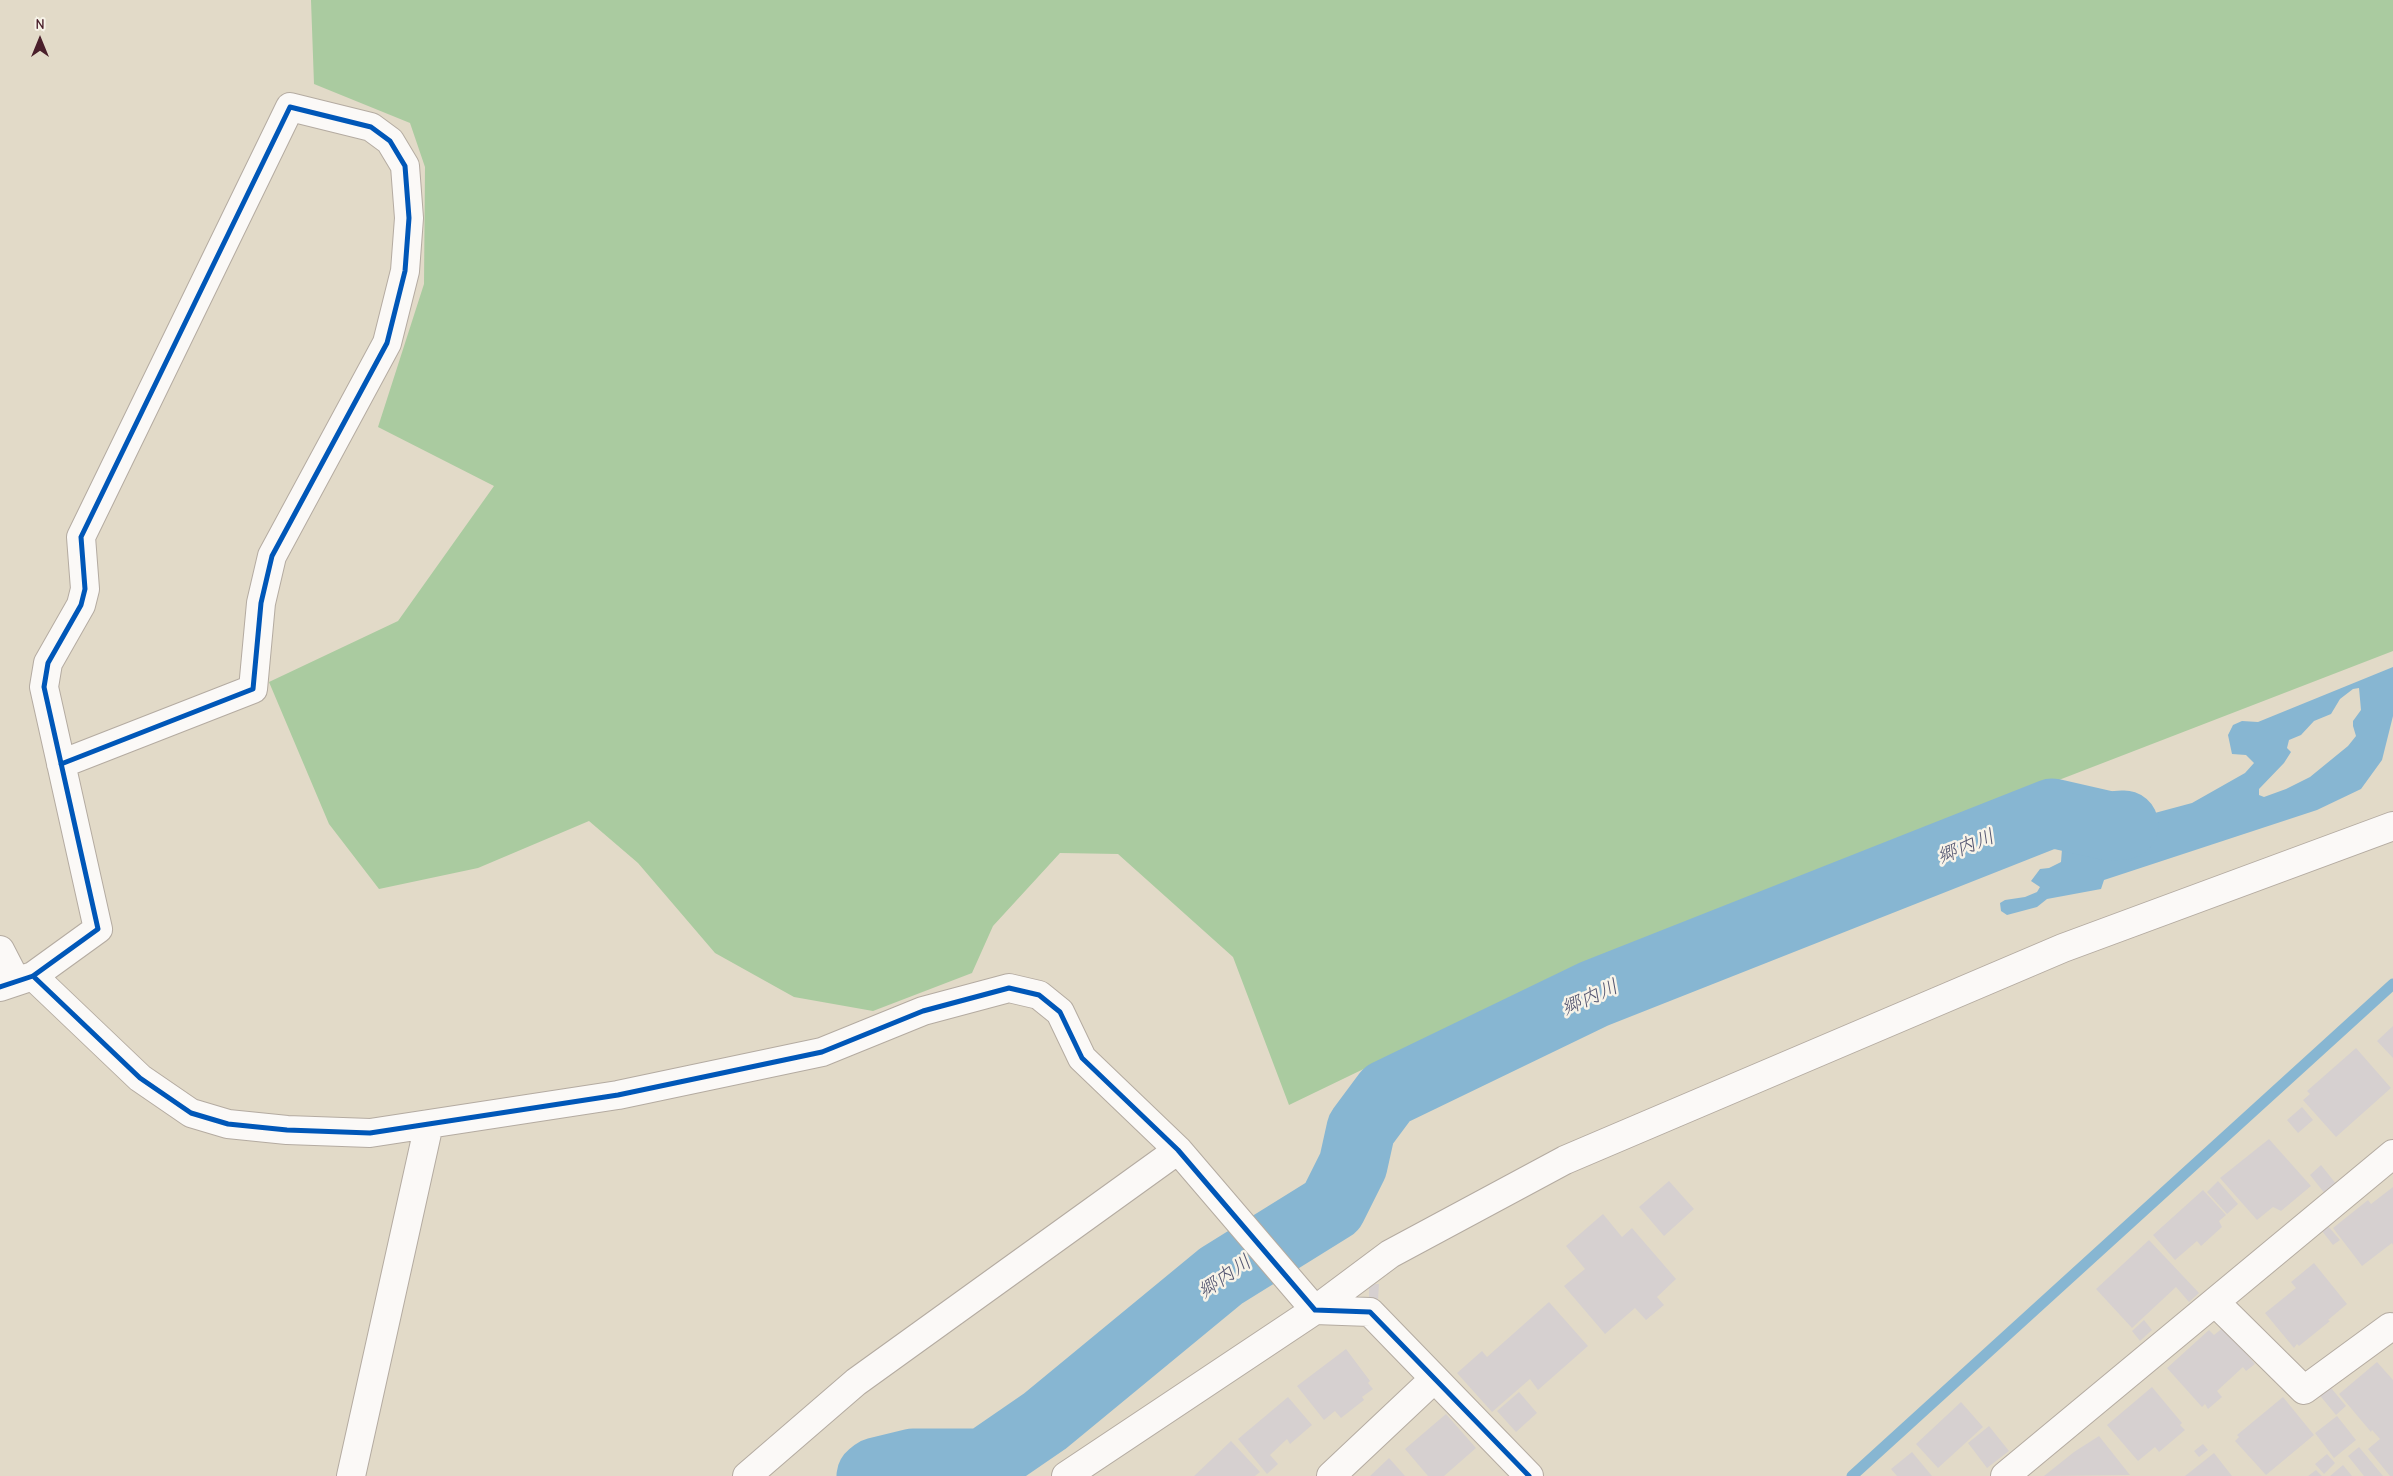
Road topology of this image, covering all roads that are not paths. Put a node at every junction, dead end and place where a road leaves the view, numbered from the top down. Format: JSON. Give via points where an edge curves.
{"nodes":[{"id":1,"x":61,"y":764,"type":"junction"},
{"id":2,"x":2393,"y":826,"type":"edge"},
{"id":3,"x":0,"y":950,"type":"edge"},
{"id":4,"x":17,"y":981,"type":"edge"},
{"id":5,"x":429,"y":1124,"type":"junction"},
{"id":6,"x":1178,"y":1150,"type":"junction"},
{"id":7,"x":2393,"y":1154,"type":"edge"},
{"id":8,"x":2215,"y":1302,"type":"junction"},
{"id":9,"x":1315,"y":1310,"type":"junction"},
{"id":10,"x":2390,"y":1327,"type":"dead end"},
{"id":11,"x":1434,"y":1379,"type":"junction"},
{"id":12,"x":351,"y":1476,"type":"edge"},
{"id":13,"x":746,"y":1476,"type":"edge"},
{"id":14,"x":1066,"y":1476,"type":"edge"},
{"id":15,"x":1331,"y":1476,"type":"edge"},
{"id":16,"x":1530,"y":1476,"type":"edge"},
{"id":17,"x":2005,"y":1476,"type":"edge"}],
"edges":[{"from":1,"to":1,"type":"street","via":[[44,687],[48,663],[81,605],[85,589],[81,537],[290,107],[371,127],[390,141],[405,166],[409,218],[405,271],[387,343],[272,556],[261,603],[254,689]]},
{"from":1,"to":4,"type":"street","via":[[98,929]]},
{"from":2,"to":9,"type":"street","via":[[2062,948],[1565,1160],[1390,1254]]},
{"from":3,"to":4,"type":"street"},
{"from":4,"to":5,"type":"street","via":[[140,1078],[191,1113],[228,1124],[287,1130],[370,1133]]},
{"from":5,"to":6,"type":"street","via":[[618,1096],[822,1052],[923,1011],[1009,988],[1039,995],[1060,1012],[1082,1058]]},
{"from":5,"to":12,"type":"street"},
{"from":6,"to":9,"type":"street"},
{"from":6,"to":13,"type":"street","via":[[856,1382]]},
{"from":7,"to":8,"type":"street"},
{"from":8,"to":10,"type":"street","via":[[2304,1390]]},
{"from":8,"to":17,"type":"street"},
{"from":9,"to":11,"type":"street","via":[[1370,1312]]},
{"from":9,"to":14,"type":"street"},
{"from":11,"to":15,"type":"street"},
{"from":11,"to":16,"type":"street"}]}
